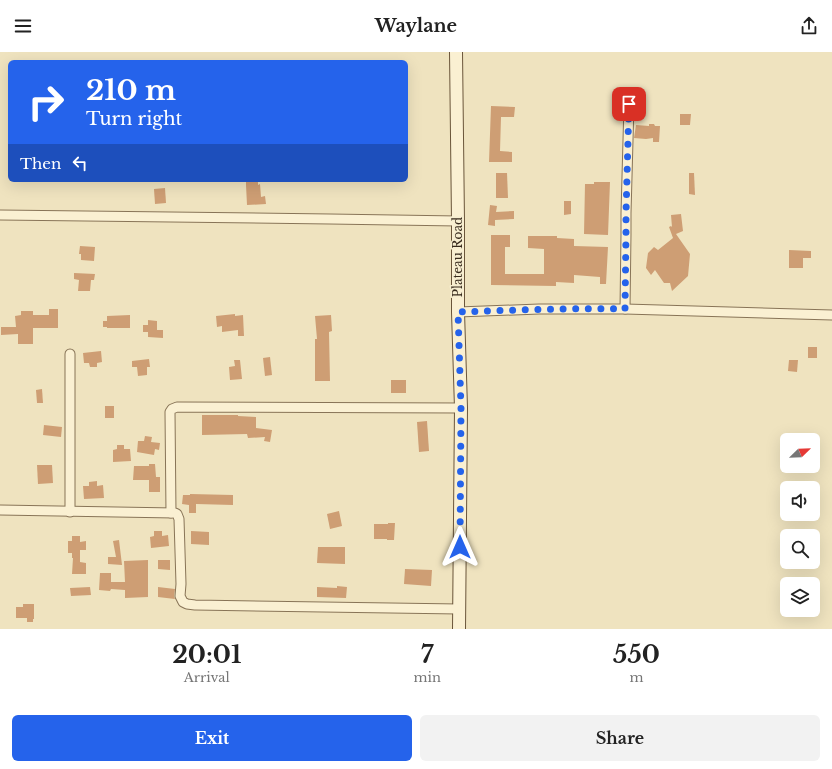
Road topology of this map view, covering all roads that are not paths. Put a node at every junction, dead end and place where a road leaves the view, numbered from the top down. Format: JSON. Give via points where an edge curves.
{"nodes":[{"id":1,"x":456,"y":52,"type":"edge"},
{"id":2,"x":629,"y":104,"type":"dead end"},
{"id":3,"x":0,"y":215,"type":"edge"},
{"id":4,"x":458,"y":222,"type":"junction"},
{"id":5,"x":625,"y":309,"type":"junction"},
{"id":6,"x":458,"y":312,"type":"junction"},
{"id":7,"x":832,"y":315,"type":"edge"},
{"id":8,"x":70,"y":354,"type":"dead end"},
{"id":9,"x":461,"y":408,"type":"junction"},
{"id":10,"x":0,"y":510,"type":"edge"},
{"id":11,"x":70,"y":512,"type":"junction"},
{"id":12,"x":171,"y":513,"type":"junction"},
{"id":13,"x":459,"y":609,"type":"junction"},
{"id":14,"x":459,"y":629,"type":"edge"}],
"edges":[{"from":1,"to":4,"type":"street","name":"Plateau Road"},
{"from":2,"to":5,"type":"street"},
{"from":3,"to":4,"type":"street"},
{"from":4,"to":6,"type":"street","name":"Plateau Road"},
{"from":5,"to":6,"type":"street"},
{"from":5,"to":7,"type":"street"},
{"from":6,"to":9,"type":"street","name":"Plateau Road"},
{"from":8,"to":11,"type":"street"},
{"from":9,"to":12,"type":"street","via":[[172,408]]},
{"from":9,"to":13,"type":"street","name":"Plateau Road"},
{"from":10,"to":11,"type":"street"},
{"from":11,"to":12,"type":"street"},
{"from":12,"to":13,"type":"street","via":[[177,514],[179,519],[180,596],[187,604]]},
{"from":13,"to":14,"type":"street","name":"Plateau Road"}]}
